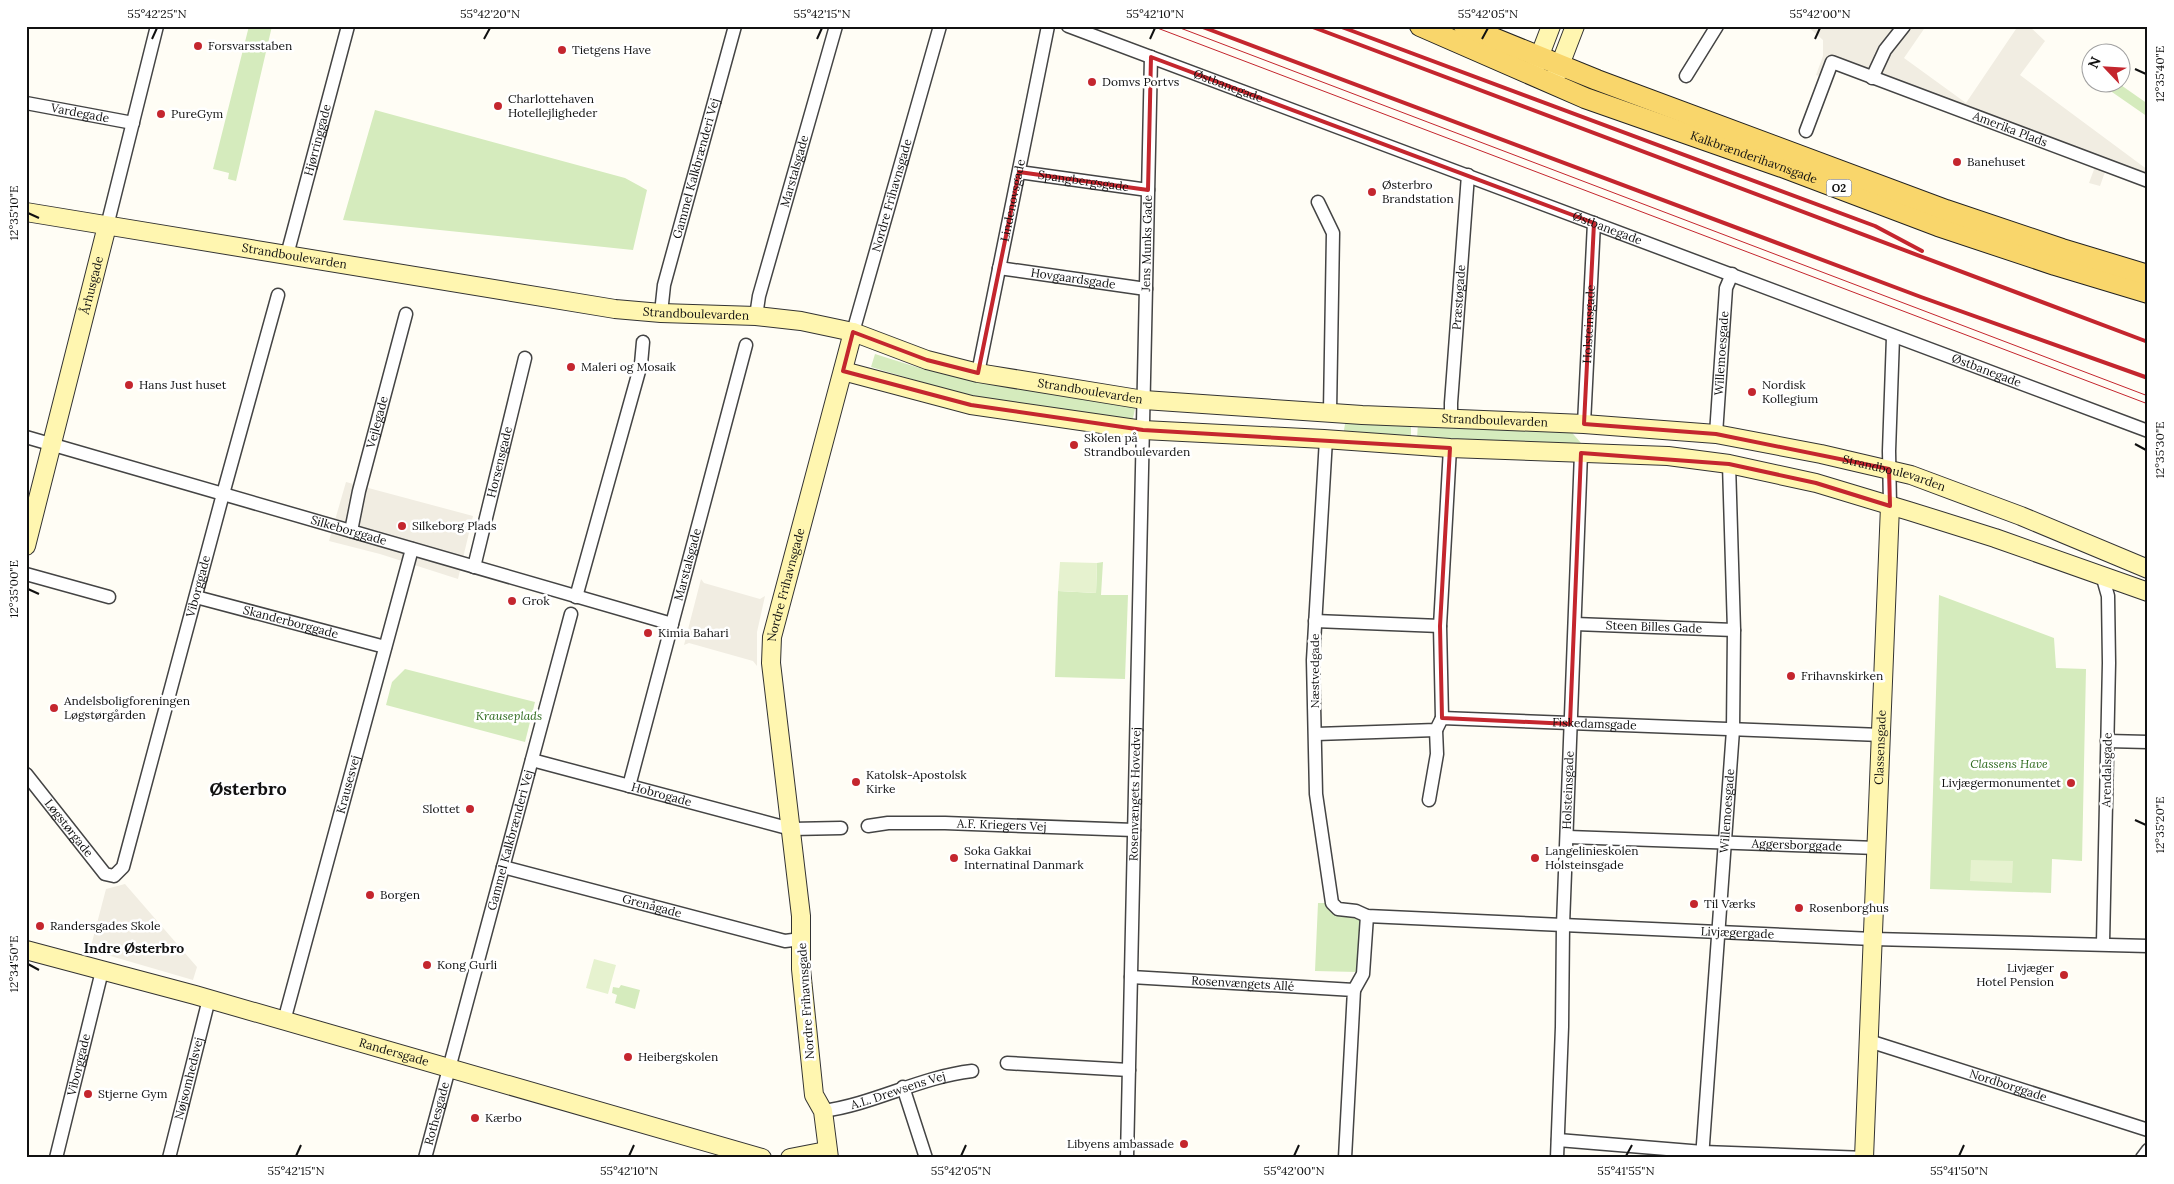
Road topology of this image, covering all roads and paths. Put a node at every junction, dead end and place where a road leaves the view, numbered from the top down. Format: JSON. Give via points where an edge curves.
{"nodes":[{"id":1,"x":158,"y":26,"type":"edge"},
{"id":2,"x":348,"y":26,"type":"edge"},
{"id":3,"x":735,"y":26,"type":"edge"},
{"id":4,"x":836,"y":26,"type":"edge"},
{"id":5,"x":940,"y":26,"type":"edge"},
{"id":6,"x":1048,"y":26,"type":"edge"},
{"id":7,"x":1068,"y":26,"type":"edge"},
{"id":8,"x":1420,"y":26,"type":"edge"},
{"id":9,"x":1464,"y":26,"type":"edge"},
{"id":10,"x":1550,"y":26,"type":"edge"},
{"id":11,"x":1576,"y":26,"type":"edge"},
{"id":12,"x":1717,"y":26,"type":"edge"},
{"id":13,"x":1904,"y":26,"type":"edge"},
{"id":14,"x":1151,"y":56,"type":"junction"},
{"id":15,"x":1540,"y":56,"type":"junction"},
{"id":16,"x":1560,"y":65,"type":"junction"},
{"id":17,"x":1532,"y":76,"type":"junction"},
{"id":18,"x":1686,"y":76,"type":"dead end"},
{"id":19,"x":1872,"y":78,"type":"junction"},
{"id":20,"x":1552,"y":85,"type":"junction"},
{"id":21,"x":26,"y":103,"type":"edge"},
{"id":22,"x":133,"y":123,"type":"junction"},
{"id":23,"x":1806,"y":131,"type":"dead end"},
{"id":24,"x":1019,"y":172,"type":"junction"},
{"id":25,"x":1468,"y":176,"type":"junction"},
{"id":26,"x":2148,"y":182,"type":"edge"},
{"id":27,"x":1148,"y":190,"type":"junction"},
{"id":28,"x":1318,"y":202,"type":"dead end"},
{"id":29,"x":26,"y":212,"type":"edge"},
{"id":30,"x":1594,"y":223,"type":"junction"},
{"id":31,"x":107,"y":226,"type":"junction"},
{"id":32,"x":287,"y":255,"type":"junction"},
{"id":33,"x":1000,"y":268,"type":"junction"},
{"id":34,"x":1732,"y":274,"type":"junction"},
{"id":35,"x":2148,"y":275,"type":"edge"},
{"id":36,"x":1146,"y":289,"type":"junction"},
{"id":37,"x":2148,"y":293,"type":"edge"},
{"id":38,"x":278,"y":295,"type":"dead end"},
{"id":39,"x":662,"y":313,"type":"junction"},
{"id":40,"x":406,"y":314,"type":"dead end"},
{"id":41,"x":756,"y":316,"type":"junction"},
{"id":42,"x":853,"y":332,"type":"junction"},
{"id":43,"x":1893,"y":337,"type":"junction"},
{"id":44,"x":643,"y":342,"type":"dead end"},
{"id":45,"x":746,"y":345,"type":"dead end"},
{"id":46,"x":525,"y":358,"type":"dead end"},
{"id":47,"x":844,"y":371,"type":"junction"},
{"id":48,"x":978,"y":373,"type":"junction"},
{"id":49,"x":1144,"y":400,"type":"junction"},
{"id":50,"x":1330,"y":412,"type":"junction"},
{"id":51,"x":1451,"y":418,"type":"junction"},
{"id":52,"x":1584,"y":424,"type":"junction"},
{"id":53,"x":1143,"y":430,"type":"junction"},
{"id":54,"x":2148,"y":432,"type":"edge"},
{"id":55,"x":1716,"y":434,"type":"junction"},
{"id":56,"x":26,"y":437,"type":"edge"},
{"id":57,"x":1326,"y":439,"type":"junction"},
{"id":58,"x":52,"y":444,"type":"junction"},
{"id":59,"x":1450,"y":448,"type":"junction"},
{"id":60,"x":1582,"y":453,"type":"junction"},
{"id":61,"x":1729,"y":464,"type":"junction"},
{"id":62,"x":1890,"y":469,"type":"junction"},
{"id":63,"x":223,"y":494,"type":"junction"},
{"id":64,"x":1890,"y":506,"type":"junction"},
{"id":65,"x":351,"y":531,"type":"junction"},
{"id":66,"x":26,"y":546,"type":"edge"},
{"id":67,"x":412,"y":549,"type":"junction"},
{"id":68,"x":474,"y":567,"type":"junction"},
{"id":69,"x":2148,"y":569,"type":"edge"},
{"id":70,"x":26,"y":574,"type":"edge"},
{"id":71,"x":2110,"y":578,"type":"junction"},
{"id":72,"x":2148,"y":592,"type":"edge"},
{"id":73,"x":109,"y":597,"type":"dead end"},
{"id":74,"x":196,"y":597,"type":"junction"},
{"id":75,"x":576,"y":597,"type":"junction"},
{"id":76,"x":572,"y":614,"type":"dead end"},
{"id":77,"x":1315,"y":621,"type":"junction"},
{"id":78,"x":672,"y":624,"type":"junction"},
{"id":79,"x":1574,"y":624,"type":"junction"},
{"id":80,"x":1440,"y":626,"type":"junction"},
{"id":81,"x":1734,"y":630,"type":"junction"},
{"id":82,"x":386,"y":647,"type":"junction"},
{"id":83,"x":1439,"y":724,"type":"junction"},
{"id":84,"x":1570,"y":724,"type":"junction"},
{"id":85,"x":1733,"y":730,"type":"junction"},
{"id":86,"x":1316,"y":734,"type":"junction"},
{"id":87,"x":1881,"y":735,"type":"junction"},
{"id":88,"x":2107,"y":742,"type":"junction"},
{"id":89,"x":2148,"y":742,"type":"edge"},
{"id":90,"x":532,"y":760,"type":"junction"},
{"id":91,"x":26,"y":774,"type":"edge"},
{"id":92,"x":629,"y":786,"type":"junction"},
{"id":93,"x":1429,"y":800,"type":"dead end"},
{"id":94,"x":868,"y":826,"type":"dead end"},
{"id":95,"x":840,"y":828,"type":"dead end"},
{"id":96,"x":791,"y":829,"type":"junction"},
{"id":97,"x":1134,"y":830,"type":"junction"},
{"id":98,"x":1568,"y":837,"type":"junction"},
{"id":99,"x":1726,"y":844,"type":"junction"},
{"id":100,"x":1876,"y":848,"type":"junction"},
{"id":101,"x":502,"y":867,"type":"junction"},
{"id":102,"x":114,"y":876,"type":"joint"},
{"id":103,"x":1332,"y":903,"type":"joint"},
{"id":104,"x":1367,"y":916,"type":"junction"},
{"id":105,"x":1563,"y":925,"type":"junction"},
{"id":106,"x":1719,"y":931,"type":"junction"},
{"id":107,"x":801,"y":939,"type":"junction"},
{"id":108,"x":1873,"y":940,"type":"junction"},
{"id":109,"x":2103,"y":944,"type":"junction"},
{"id":110,"x":2148,"y":946,"type":"edge"},
{"id":111,"x":26,"y":950,"type":"edge"},
{"id":112,"x":102,"y":971,"type":"junction"},
{"id":113,"x":1131,"y":977,"type":"junction"},
{"id":114,"x":1354,"y":990,"type":"junction"},
{"id":115,"x":209,"y":999,"type":"junction"},
{"id":116,"x":284,"y":1021,"type":"junction"},
{"id":117,"x":1869,"y":1041,"type":"junction"},
{"id":118,"x":1007,"y":1063,"type":"dead end"},
{"id":119,"x":448,"y":1068,"type":"junction"},
{"id":120,"x":972,"y":1070,"type":"dead end"},
{"id":121,"x":1129,"y":1070,"type":"junction"},
{"id":122,"x":903,"y":1087,"type":"junction"},
{"id":123,"x":822,"y":1111,"type":"junction"},
{"id":124,"x":2148,"y":1130,"type":"edge"},
{"id":125,"x":1558,"y":1140,"type":"junction"},
{"id":126,"x":2148,"y":1150,"type":"edge"},
{"id":127,"x":827,"y":1154,"type":"edge"},
{"id":128,"x":1702,"y":1155,"type":"edge"},
{"id":129,"x":56,"y":1158,"type":"edge"},
{"id":130,"x":169,"y":1158,"type":"edge"},
{"id":131,"x":424,"y":1158,"type":"edge"},
{"id":132,"x":762,"y":1158,"type":"edge"},
{"id":133,"x":790,"y":1158,"type":"edge"},
{"id":134,"x":926,"y":1158,"type":"edge"},
{"id":135,"x":1127,"y":1158,"type":"edge"},
{"id":136,"x":1344,"y":1158,"type":"edge"},
{"id":137,"x":1557,"y":1158,"type":"edge"},
{"id":138,"x":1865,"y":1158,"type":"edge"},
{"id":139,"x":2142,"y":1158,"type":"edge"}],
"edges":[{"from":1,"to":22,"type":"street","name":"Århusgade"},
{"from":2,"to":32,"type":"street","name":"Hjørringgade"},
{"from":3,"to":39,"type":"street","name":"Gammel Kalkbrænderi Vej","via":[[664,285]]},
{"from":4,"to":41,"type":"street","name":"Marstalsgade"},
{"from":5,"to":42,"type":"street","name":"Nordre Frihavnsgade"},
{"from":6,"to":24,"type":"street","name":"Lindenovsgade"},
{"from":7,"to":14,"type":"street","name":"Østbanegade"},
{"from":8,"to":17,"type":"main road","name":"Kalkbrænderihavnsgade","number":"O2"},
{"from":9,"to":15,"type":"main road","name":"Kalkbrænderihavnsgade","number":"O2"},
{"from":10,"to":15,"type":"street"},
{"from":11,"to":16,"type":"street"},
{"from":12,"to":18,"type":"street"},
{"from":13,"to":19,"type":"street","via":[[1885,50]]},
{"from":14,"to":25,"type":"street","name":"Østbanegade"},
{"from":14,"to":27,"type":"street","name":"Jens Munks Gade"},
{"from":15,"to":16,"type":"main road","name":"Kalkbrænderihavnsgade","number":"O2"},
{"from":15,"to":17,"type":"street"},
{"from":16,"to":20,"type":"street"},
{"from":16,"to":35,"type":"main road","name":"Kalkbrænderihavnsgade","number":"O2","via":[[1946,210]]},
{"from":17,"to":20,"type":"main road","name":"Kalkbrænderihavnsgade","number":"O2"},
{"from":19,"to":23,"type":"street","name":"Amerika Plads","via":[[1832,62]]},
{"from":19,"to":26,"type":"street","name":"Amerika Plads"},
{"from":20,"to":37,"type":"main road","name":"Kalkbrænderihavnsgade","number":"O2","via":[[1938,226]]},
{"from":21,"to":22,"type":"street","name":"Vardegade"},
{"from":22,"to":31,"type":"street","name":"Århusgade"},
{"from":24,"to":27,"type":"street","name":"Spangbergsgade"},
{"from":24,"to":33,"type":"street","name":"Lindenovsgade"},
{"from":25,"to":30,"type":"street","name":"Østbanegade"},
{"from":25,"to":51,"type":"street","name":"Præstøgade"},
{"from":27,"to":36,"type":"street","name":"Jens Munks Gade"},
{"from":28,"to":50,"type":"street","via":[[1333,233]]},
{"from":29,"to":31,"type":"street","name":"Strandboulevarden"},
{"from":30,"to":34,"type":"street","name":"Østbanegade"},
{"from":30,"to":52,"type":"street","name":"Holsteinsgade"},
{"from":31,"to":32,"type":"street","name":"Strandboulevarden"},
{"from":31,"to":58,"type":"street","name":"Århusgade"},
{"from":32,"to":39,"type":"street","name":"Strandboulevarden","via":[[615,309]]},
{"from":33,"to":36,"type":"street","name":"Hovgaardsgade"},
{"from":33,"to":48,"type":"street","name":"Lindenovsgade"},
{"from":34,"to":43,"type":"street","name":"Østbanegade"},
{"from":34,"to":55,"type":"street","name":"Willemoesgade","via":[[1726,288]]},
{"from":36,"to":49,"type":"street","name":"Jens Munks Gade"},
{"from":38,"to":63,"type":"street","name":"Viborggade"},
{"from":39,"to":41,"type":"street","name":"Strandboulevarden"},
{"from":40,"to":65,"type":"street","name":"Vejlegade"},
{"from":41,"to":42,"type":"street","name":"Strandboulevarden","via":[[801,320]]},
{"from":42,"to":47,"type":"street","name":"Nordre Frihavnsgade"},
{"from":42,"to":48,"type":"street","name":"Strandboulevarden","via":[[927,360]]},
{"from":43,"to":54,"type":"street","name":"Østbanegade"},
{"from":43,"to":62,"type":"street","name":"Classensgade"},
{"from":44,"to":75,"type":"street","via":[[641,364]]},
{"from":45,"to":78,"type":"street","name":"Marstalsgade"},
{"from":46,"to":68,"type":"street","name":"Horsensgade"},
{"from":47,"to":53,"type":"street","via":[[971,405]]},
{"from":47,"to":96,"type":"street","name":"Nordre Frihavnsgade","via":[[772,637],[771,662]]},
{"from":48,"to":49,"type":"street","name":"Strandboulevarden"},
{"from":49,"to":50,"type":"street","name":"Strandboulevarden"},
{"from":49,"to":53,"type":"street","name":"Jens Munks Gade"},
{"from":50,"to":51,"type":"street","name":"Strandboulevarden"},
{"from":51,"to":52,"type":"street","name":"Strandboulevarden"},
{"from":52,"to":55,"type":"street","name":"Strandboulevarden"},
{"from":53,"to":57,"type":"street"},
{"from":53,"to":97,"type":"street","name":"Rosenvængets Hovedvej"},
{"from":55,"to":62,"type":"street","name":"Strandboulevarden"},
{"from":56,"to":58,"type":"street","name":"Silkeborggade"},
{"from":57,"to":59,"type":"street"},
{"from":57,"to":77,"type":"street","name":"Næstvedgade"},
{"from":58,"to":63,"type":"street","name":"Silkeborggade"},
{"from":58,"to":66,"type":"street","name":"Århusgade"},
{"from":59,"to":60,"type":"street"},
{"from":59,"to":80,"type":"street"},
{"from":60,"to":61,"type":"street","via":[[1668,456]]},
{"from":60,"to":79,"type":"street","name":"Holsteinsgade"},
{"from":61,"to":64,"type":"street","via":[[1816,483]]},
{"from":61,"to":81,"type":"street","name":"Willemoesgade"},
{"from":62,"to":64,"type":"street","name":"Classensgade"},
{"from":62,"to":69,"type":"street","name":"Strandboulevarden","via":[[2022,516]]},
{"from":63,"to":65,"type":"street","name":"Silkeborggade"},
{"from":63,"to":74,"type":"street","name":"Viborggade"},
{"from":64,"to":71,"type":"street","via":[[1996,538]]},
{"from":64,"to":87,"type":"street","name":"Classensgade"},
{"from":65,"to":67,"type":"street","name":"Silkeborggade"},
{"from":67,"to":68,"type":"street","name":"Silkeborggade"},
{"from":67,"to":82,"type":"street","name":"Krausesvej"},
{"from":68,"to":75,"type":"street","name":"Silkeborggade"},
{"from":70,"to":73,"type":"street"},
{"from":71,"to":72,"type":"street"},
{"from":71,"to":88,"type":"street","name":"Arendalsgade"},
{"from":74,"to":82,"type":"street","name":"Skanderborggade"},
{"from":74,"to":102,"type":"street","name":"Viborggade","via":[[123,867]]},
{"from":75,"to":78,"type":"street","name":"Silkeborggade"},
{"from":76,"to":90,"type":"street","name":"Gammel Kalkbrænderi Vej"},
{"from":77,"to":80,"type":"street"},
{"from":77,"to":86,"type":"street","name":"Næstvedgade"},
{"from":78,"to":92,"type":"street","name":"Marstalsgade"},
{"from":79,"to":81,"type":"street","name":"Steen Billes Gade"},
{"from":79,"to":84,"type":"street","name":"Holsteinsgade"},
{"from":80,"to":83,"type":"street"},
{"from":81,"to":85,"type":"street","name":"Willemoesgade"},
{"from":82,"to":116,"type":"street","name":"Krausesvej"},
{"from":83,"to":84,"type":"street","name":"Fiskedamsgade"},
{"from":83,"to":86,"type":"street","name":"Fiskedamsgade"},
{"from":83,"to":93,"type":"street"},
{"from":84,"to":85,"type":"street","name":"Fiskedamsgade"},
{"from":84,"to":98,"type":"street","name":"Holsteinsgade"},
{"from":85,"to":87,"type":"street","name":"Fiskedamsgade"},
{"from":85,"to":99,"type":"street","name":"Willemoesgade"},
{"from":86,"to":103,"type":"street","name":"Næstvedgade","via":[[1316,794]]},
{"from":87,"to":100,"type":"street","name":"Classensgade"},
{"from":88,"to":89,"type":"street"},
{"from":88,"to":109,"type":"street","name":"Arendalsgade"},
{"from":90,"to":92,"type":"street","name":"Hobrogade"},
{"from":90,"to":101,"type":"street","name":"Gammel Kalkbrænderi Vej"},
{"from":91,"to":102,"type":"street","name":"Løgstørgade","via":[[105,874]]},
{"from":92,"to":96,"type":"street","name":"Hobrogade"},
{"from":94,"to":97,"type":"street","name":"A.F. Kriegers Vej","via":[[945,823]]},
{"from":95,"to":96,"type":"street"},
{"from":96,"to":107,"type":"street","name":"Nordre Frihavnsgade"},
{"from":97,"to":113,"type":"street","name":"Rosenvængets Hovedvej"},
{"from":98,"to":99,"type":"street","name":"Aggersborggade"},
{"from":98,"to":105,"type":"street","name":"Holsteinsgade"},
{"from":99,"to":100,"type":"street","name":"Aggersborggade"},
{"from":99,"to":106,"type":"street","name":"Willemoesgade"},
{"from":100,"to":108,"type":"street","name":"Classensgade"},
{"from":101,"to":107,"type":"street","name":"Grenågade","via":[[784,941]]},
{"from":101,"to":119,"type":"street","name":"Gammel Kalkbrænderi Vej"},
{"from":103,"to":104,"type":"street","name":"Livjægergade","via":[[1339,910],[1356,911]]},
{"from":104,"to":105,"type":"street","name":"Livjægergade"},
{"from":104,"to":114,"type":"street","via":[[1363,974]]},
{"from":105,"to":106,"type":"street","name":"Livjægergade"},
{"from":105,"to":125,"type":"street","name":"Holsteinsgade"},
{"from":106,"to":108,"type":"street","name":"Livjægergade"},
{"from":106,"to":128,"type":"street","name":"Willemoesgade"},
{"from":107,"to":123,"type":"street","name":"Nordre Frihavnsgade","via":[[814,1095]]},
{"from":108,"to":109,"type":"street","name":"Livjægergade"},
{"from":108,"to":117,"type":"street","name":"Classensgade"},
{"from":109,"to":110,"type":"street","name":"Livjægergade"},
{"from":111,"to":112,"type":"street","name":"Randersgade"},
{"from":112,"to":115,"type":"street","name":"Randersgade"},
{"from":112,"to":129,"type":"street","name":"Viborggade"},
{"from":113,"to":114,"type":"street","name":"Rosenvængets Allé"},
{"from":113,"to":121,"type":"street","name":"Rosenvængets Hovedvej"},
{"from":114,"to":136,"type":"street"},
{"from":115,"to":116,"type":"street","name":"Randersgade"},
{"from":115,"to":130,"type":"street","name":"Nøjsomhedsvej"},
{"from":116,"to":119,"type":"street","name":"Randersgade"},
{"from":117,"to":124,"type":"street","name":"Nordborggade"},
{"from":117,"to":138,"type":"street","name":"Classensgade"},
{"from":118,"to":121,"type":"street"},
{"from":119,"to":131,"type":"street","name":"Rothesgade"},
{"from":119,"to":132,"type":"street","name":"Randersgade"},
{"from":120,"to":122,"type":"street","name":"A.L. Drewsens Vej"},
{"from":121,"to":135,"type":"street","name":"Rosenvængets Hovedvej"},
{"from":122,"to":123,"type":"street","name":"A.L. Drewsens Vej","via":[[844,1108]]},
{"from":122,"to":134,"type":"street"},
{"from":123,"to":127,"type":"street","name":"Nordre Frihavnsgade"},
{"from":125,"to":128,"type":"street"},
{"from":125,"to":137,"type":"street","name":"Holsteinsgade"},
{"from":126,"to":139,"type":"street"},
{"from":127,"to":133,"type":"street"},
{"from":128,"to":138,"type":"street"}]}
